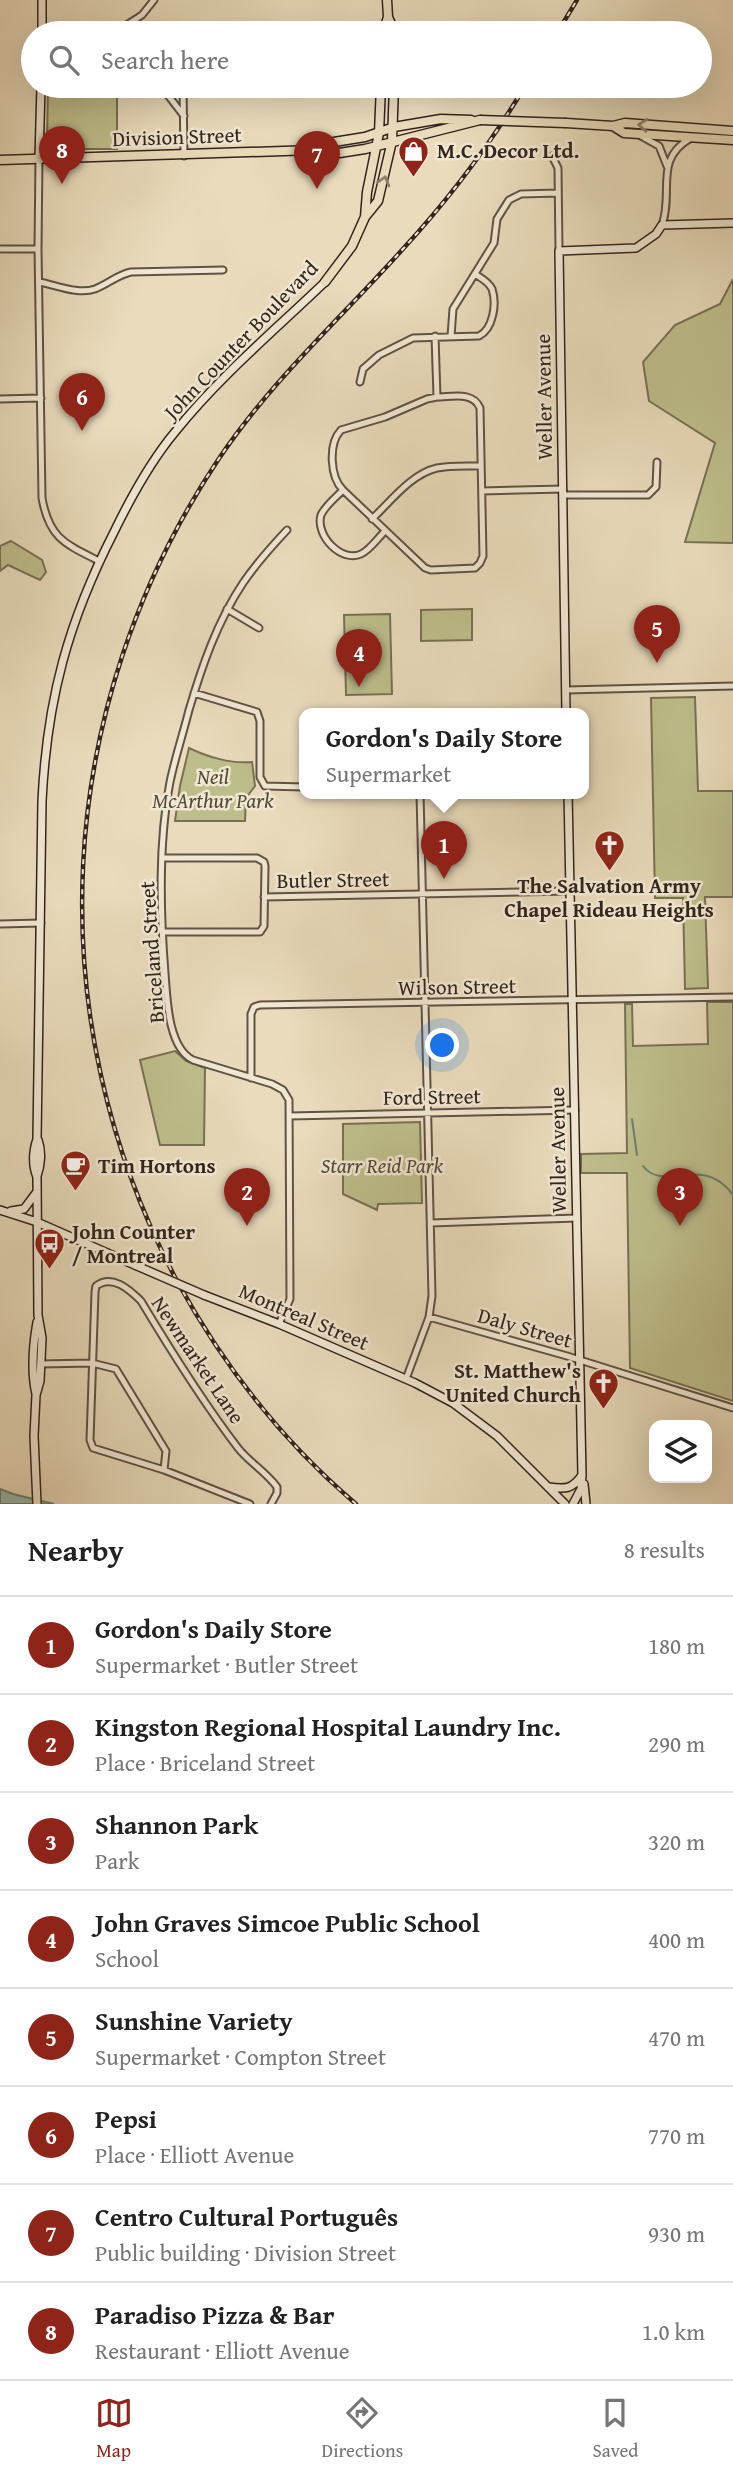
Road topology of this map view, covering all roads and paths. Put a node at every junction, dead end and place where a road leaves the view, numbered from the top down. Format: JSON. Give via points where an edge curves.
{"nodes":[{"id":1,"x":42,"y":0,"type":"edge"},
{"id":2,"x":154,"y":0,"type":"edge"},
{"id":3,"x":387,"y":0,"type":"edge"},
{"id":4,"x":388,"y":17,"type":"junction"},
{"id":5,"x":42,"y":21,"type":"edge"},
{"id":6,"x":133,"y":21,"type":"edge"},
{"id":7,"x":387,"y":21,"type":"edge"},
{"id":8,"x":390,"y":21,"type":"edge"},
{"id":9,"x":41,"y":98,"type":"edge"},
{"id":10,"x":169,"y":98,"type":"edge"},
{"id":11,"x":183,"y":98,"type":"edge"},
{"id":12,"x":380,"y":98,"type":"edge"},
{"id":13,"x":394,"y":98,"type":"edge"},
{"id":14,"x":184,"y":116,"type":"junction"},
{"id":15,"x":480,"y":120,"type":"junction"},
{"id":16,"x":613,"y":126,"type":"junction"},
{"id":17,"x":394,"y":127,"type":"junction"},
{"id":18,"x":733,"y":131,"type":"edge"},
{"id":19,"x":379,"y":133,"type":"junction"},
{"id":20,"x":635,"y":134,"type":"junction"},
{"id":21,"x":691,"y":138,"type":"junction"},
{"id":22,"x":733,"y":140,"type":"edge"},
{"id":23,"x":392,"y":141,"type":"junction"},
{"id":24,"x":377,"y":146,"type":"junction"},
{"id":25,"x":314,"y":150,"type":"junction"},
{"id":26,"x":184,"y":156,"type":"junction"},
{"id":27,"x":552,"y":156,"type":"dead end"},
{"id":28,"x":39,"y":158,"type":"junction"},
{"id":29,"x":0,"y":160,"type":"edge"},
{"id":30,"x":667,"y":169,"type":"junction"},
{"id":31,"x":558,"y":193,"type":"junction"},
{"id":32,"x":365,"y":217,"type":"junction"},
{"id":33,"x":733,"y":223,"type":"edge"},
{"id":34,"x":662,"y":225,"type":"junction"},
{"id":35,"x":38,"y":248,"type":"junction"},
{"id":36,"x":0,"y":249,"type":"edge"},
{"id":37,"x":559,"y":251,"type":"junction"},
{"id":38,"x":223,"y":270,"type":"dead end"},
{"id":39,"x":475,"y":274,"type":"junction"},
{"id":40,"x":39,"y":282,"type":"junction"},
{"id":41,"x":324,"y":282,"type":"joint"},
{"id":42,"x":435,"y":336,"type":"junction"},
{"id":43,"x":451,"y":336,"type":"junction"},
{"id":44,"x":360,"y":382,"type":"dead end"},
{"id":45,"x":437,"y":397,"type":"junction"},
{"id":46,"x":41,"y":398,"type":"junction"},
{"id":47,"x":0,"y":399,"type":"edge"},
{"id":48,"x":657,"y":462,"type":"dead end"},
{"id":49,"x":481,"y":466,"type":"junction"},
{"id":50,"x":343,"y":490,"type":"junction"},
{"id":51,"x":482,"y":491,"type":"junction"},
{"id":52,"x":563,"y":492,"type":"junction"},
{"id":53,"x":373,"y":519,"type":"junction"},
{"id":54,"x":287,"y":530,"type":"dead end"},
{"id":55,"x":385,"y":531,"type":"junction"},
{"id":56,"x":99,"y":561,"type":"junction"},
{"id":57,"x":227,"y":609,"type":"junction"},
{"id":58,"x":259,"y":628,"type":"dead end"},
{"id":59,"x":733,"y":687,"type":"edge"},
{"id":60,"x":566,"y":690,"type":"junction"},
{"id":61,"x":194,"y":693,"type":"junction"},
{"id":62,"x":566,"y":708,"type":"edge"},
{"id":63,"x":299,"y":787,"type":"edge"},
{"id":64,"x":420,"y":799,"type":"edge"},
{"id":65,"x":568,"y":799,"type":"edge"},
{"id":66,"x":162,"y":858,"type":"junction"},
{"id":67,"x":570,"y":891,"type":"junction"},
{"id":68,"x":424,"y":894,"type":"junction"},
{"id":69,"x":264,"y":897,"type":"junction"},
{"id":70,"x":41,"y":923,"type":"junction"},
{"id":71,"x":0,"y":924,"type":"edge"},
{"id":72,"x":162,"y":932,"type":"junction"},
{"id":73,"x":733,"y":997,"type":"edge"},
{"id":74,"x":572,"y":1001,"type":"junction"},
{"id":75,"x":426,"y":1004,"type":"junction"},
{"id":76,"x":251,"y":1078,"type":"junction"},
{"id":77,"x":575,"y":1110,"type":"junction"},
{"id":78,"x":428,"y":1113,"type":"junction"},
{"id":79,"x":290,"y":1116,"type":"junction"},
{"id":80,"x":37,"y":1192,"type":"junction"},
{"id":81,"x":4,"y":1211,"type":"edge"},
{"id":82,"x":577,"y":1219,"type":"junction"},
{"id":83,"x":37,"y":1222,"type":"junction"},
{"id":84,"x":431,"y":1223,"type":"junction"},
{"id":85,"x":429,"y":1317,"type":"junction"},
{"id":86,"x":279,"y":1324,"type":"junction"},
{"id":87,"x":580,"y":1361,"type":"junction"},
{"id":88,"x":92,"y":1363,"type":"junction"},
{"id":89,"x":38,"y":1364,"type":"junction"},
{"id":90,"x":406,"y":1379,"type":"junction"},
{"id":91,"x":733,"y":1408,"type":"edge"},
{"id":92,"x":164,"y":1470,"type":"junction"},
{"id":93,"x":582,"y":1475,"type":"junction"},
{"id":94,"x":548,"y":1487,"type":"junction"},
{"id":95,"x":37,"y":1504,"type":"edge"},
{"id":96,"x":250,"y":1504,"type":"edge"},
{"id":97,"x":271,"y":1504,"type":"edge"},
{"id":98,"x":565,"y":1504,"type":"edge"},
{"id":99,"x":573,"y":1504,"type":"edge"},
{"id":100,"x":586,"y":1504,"type":"edge"}],
"edges":[{"from":1,"to":5,"type":"main road"},
{"from":2,"to":6,"type":"street"},
{"from":3,"to":4,"type":"main road"},
{"from":4,"to":7,"type":"main road"},
{"from":4,"to":8,"type":"main road"},
{"from":9,"to":28,"type":"main road"},
{"from":10,"to":14,"type":"street"},
{"from":11,"to":14,"type":"street"},
{"from":12,"to":19,"type":"main road"},
{"from":13,"to":17,"type":"main road","name":"John Counter Boulevard"},
{"from":14,"to":26,"type":"street"},
{"from":15,"to":16,"type":"main road","name":"Division Street","bridge":true},
{"from":15,"to":17,"type":"main road","name":"Division Street","via":[[441,119]]},
{"from":15,"to":23,"type":"main road","name":"Division Street"},
{"from":18,"to":16,"type":"main road","name":"Division Street","one_way":true},
{"from":16,"to":20,"type":"main road","name":"Division Street"},
{"from":17,"to":19,"type":"main road","name":"Division Street"},
{"from":17,"to":23,"type":"main road","name":"John Counter Boulevard"},
{"from":19,"to":24,"type":"main road"},
{"from":19,"to":25,"type":"main road","name":"Division Street"},
{"from":20,"to":21,"type":"main road","name":"Division Street"},
{"from":20,"to":30,"type":"street","via":[[659,146]]},
{"from":21,"to":22,"type":"main road","name":"Division Street"},
{"from":21,"to":30,"type":"street","via":[[674,150]]},
{"from":23,"to":24,"type":"main road","name":"Division Street"},
{"from":32,"to":23,"type":"main road","name":"John Counter Boulevard","one_way":true,"via":[[378,201]]},
{"from":24,"to":25,"type":"main road","name":"Division Street","via":[[333,154]]},
{"from":24,"to":32,"type":"main road"},
{"from":25,"to":26,"type":"main road","name":"Division Street"},
{"from":26,"to":28,"type":"main road","name":"Division Street"},
{"from":27,"to":31,"type":"street","via":[[558,168]]},
{"from":28,"to":29,"type":"main road","name":"Division Street"},
{"from":28,"to":35,"type":"street"},
{"from":30,"to":34,"type":"street"},
{"from":31,"to":37,"type":"street"},
{"from":31,"to":39,"type":"street","via":[[521,194],[509,200],[497,219],[495,243]]},
{"from":32,"to":41,"type":"main road","name":"John Counter Boulevard","via":[[352,246]]},
{"from":33,"to":34,"type":"main road"},
{"from":34,"to":37,"type":"main road","via":[[636,248]]},
{"from":35,"to":36,"type":"street"},
{"from":35,"to":40,"type":"street"},
{"from":37,"to":52,"type":"main road","name":"Weller Avenue"},
{"from":38,"to":40,"type":"street","via":[[131,272],[85,291]]},
{"from":39,"to":43,"type":"street","via":[[453,309]]},
{"from":39,"to":43,"type":"street","via":[[493,293],[491,323],[479,336]]},
{"from":40,"to":46,"type":"street"},
{"from":41,"to":56,"type":"main road","name":"John Counter Boulevard","via":[[215,386],[174,433],[133,493]]},
{"from":42,"to":43,"type":"street"},
{"from":42,"to":44,"type":"street","via":[[413,338],[379,355],[363,369]]},
{"from":42,"to":45,"type":"street"},
{"from":45,"to":49,"type":"street","via":[[469,397],[479,404]]},
{"from":45,"to":50,"type":"street","via":[[341,430],[333,450],[335,479]]},
{"from":46,"to":47,"type":"street"},
{"from":46,"to":56,"type":"street","via":[[46,519],[68,546]]},
{"from":48,"to":52,"type":"street","via":[[656,487],[648,495]]},
{"from":49,"to":51,"type":"street"},
{"from":49,"to":53,"type":"street","via":[[427,471]]},
{"from":50,"to":53,"type":"street"},
{"from":50,"to":55,"type":"street","via":[[324,510],[320,524],[324,537],[340,552],[358,555]]},
{"from":51,"to":52,"type":"street"},
{"from":51,"to":55,"type":"street","via":[[483,556],[475,568],[425,568]]},
{"from":52,"to":60,"type":"main road","name":"Weller Avenue"},
{"from":53,"to":55,"type":"street"},
{"from":54,"to":57,"type":"street","name":"Briceland Street","via":[[258,562]]},
{"from":56,"to":70,"type":"main road","name":"John Counter Boulevard","via":[[65,647],[48,721]]},
{"from":57,"to":58,"type":"street"},
{"from":57,"to":61,"type":"street","name":"Briceland Street"},
{"from":59,"to":60,"type":"street"},
{"from":60,"to":62,"type":"main road","name":"Weller Avenue"},
{"from":61,"to":63,"type":"street","via":[[257,712],[260,777],[265,786]]},
{"from":61,"to":66,"type":"street","name":"Briceland Street","via":[[170,784]]},
{"from":64,"to":68,"type":"street"},
{"from":65,"to":67,"type":"main road","name":"Weller Avenue"},
{"from":66,"to":69,"type":"street","via":[[260,859],[265,866]]},
{"from":66,"to":72,"type":"street","name":"Briceland Street"},
{"from":67,"to":68,"type":"street","name":"Butler Street"},
{"from":67,"to":74,"type":"main road","name":"Weller Avenue"},
{"from":68,"to":69,"type":"street","name":"Butler Street"},
{"from":68,"to":75,"type":"street"},
{"from":69,"to":72,"type":"street","via":[[260,932]]},
{"from":70,"to":71,"type":"street"},
{"from":70,"to":80,"type":"main road","name":"John Counter Boulevard"},
{"from":72,"to":76,"type":"street","name":"Briceland Street","via":[[178,1049],[185,1057]]},
{"from":73,"to":74,"type":"street","name":"Wilson Street"},
{"from":74,"to":75,"type":"street","name":"Wilson Street"},
{"from":74,"to":77,"type":"main road","name":"Weller Avenue"},
{"from":75,"to":76,"type":"street","name":"Wilson Street","via":[[254,1007]]},
{"from":75,"to":78,"type":"street"},
{"from":76,"to":79,"type":"street","name":"Briceland Street","via":[[283,1090]]},
{"from":77,"to":78,"type":"street","name":"Ford Street"},
{"from":77,"to":82,"type":"main road","name":"Weller Avenue"},
{"from":78,"to":79,"type":"street","name":"Ford Street"},
{"from":78,"to":84,"type":"street"},
{"from":79,"to":86,"type":"street","name":"Briceland Street","via":[[289,1299]]},
{"from":80,"to":81,"type":"main road","via":[[24,1209]]},
{"from":80,"to":83,"type":"main road","name":"John Counter Boulevard"},
{"from":81,"to":83,"type":"main road","name":"Montreal Street"},
{"from":82,"to":84,"type":"street"},
{"from":82,"to":87,"type":"main road","name":"Weller Avenue"},
{"from":83,"to":86,"type":"main road","name":"Montreal Street","bridge":true},
{"from":83,"to":89,"type":"main road","name":"John Counter Boulevard","via":[[42,1338]]},
{"from":84,"to":85,"type":"street"},
{"from":85,"to":87,"type":"street","name":"Daly Street"},
{"from":85,"to":90,"type":"street"},
{"from":86,"to":90,"type":"main road","name":"Montreal Street"},
{"from":87,"to":91,"type":"street","name":"Daly Street"},
{"from":87,"to":93,"type":"main road","name":"Weller Avenue"},
{"from":88,"to":89,"type":"street"},
{"from":88,"to":92,"type":"street","via":[[116,1369],[166,1451]]},
{"from":88,"to":92,"type":"street","name":"Newmarket Lane","via":[[93,1448]]},
{"from":88,"to":97,"type":"street","name":"Newmarket Lane","via":[[94,1292],[107,1280],[141,1301],[239,1449],[276,1487]]},
{"from":89,"to":95,"type":"main road","name":"John Counter Boulevard","via":[[33,1383]]},
{"from":90,"to":94,"type":"main road","name":"Montreal Street","via":[[468,1413]]},
{"from":92,"to":96,"type":"street","name":"Newmarket Lane"},
{"from":93,"to":94,"type":"main road","via":[[568,1488]]},
{"from":93,"to":99,"type":"main road","name":"Weller Avenue"},
{"from":93,"to":100,"type":"main road"},
{"from":94,"to":98,"type":"main road","name":"Montreal Street"}]}
